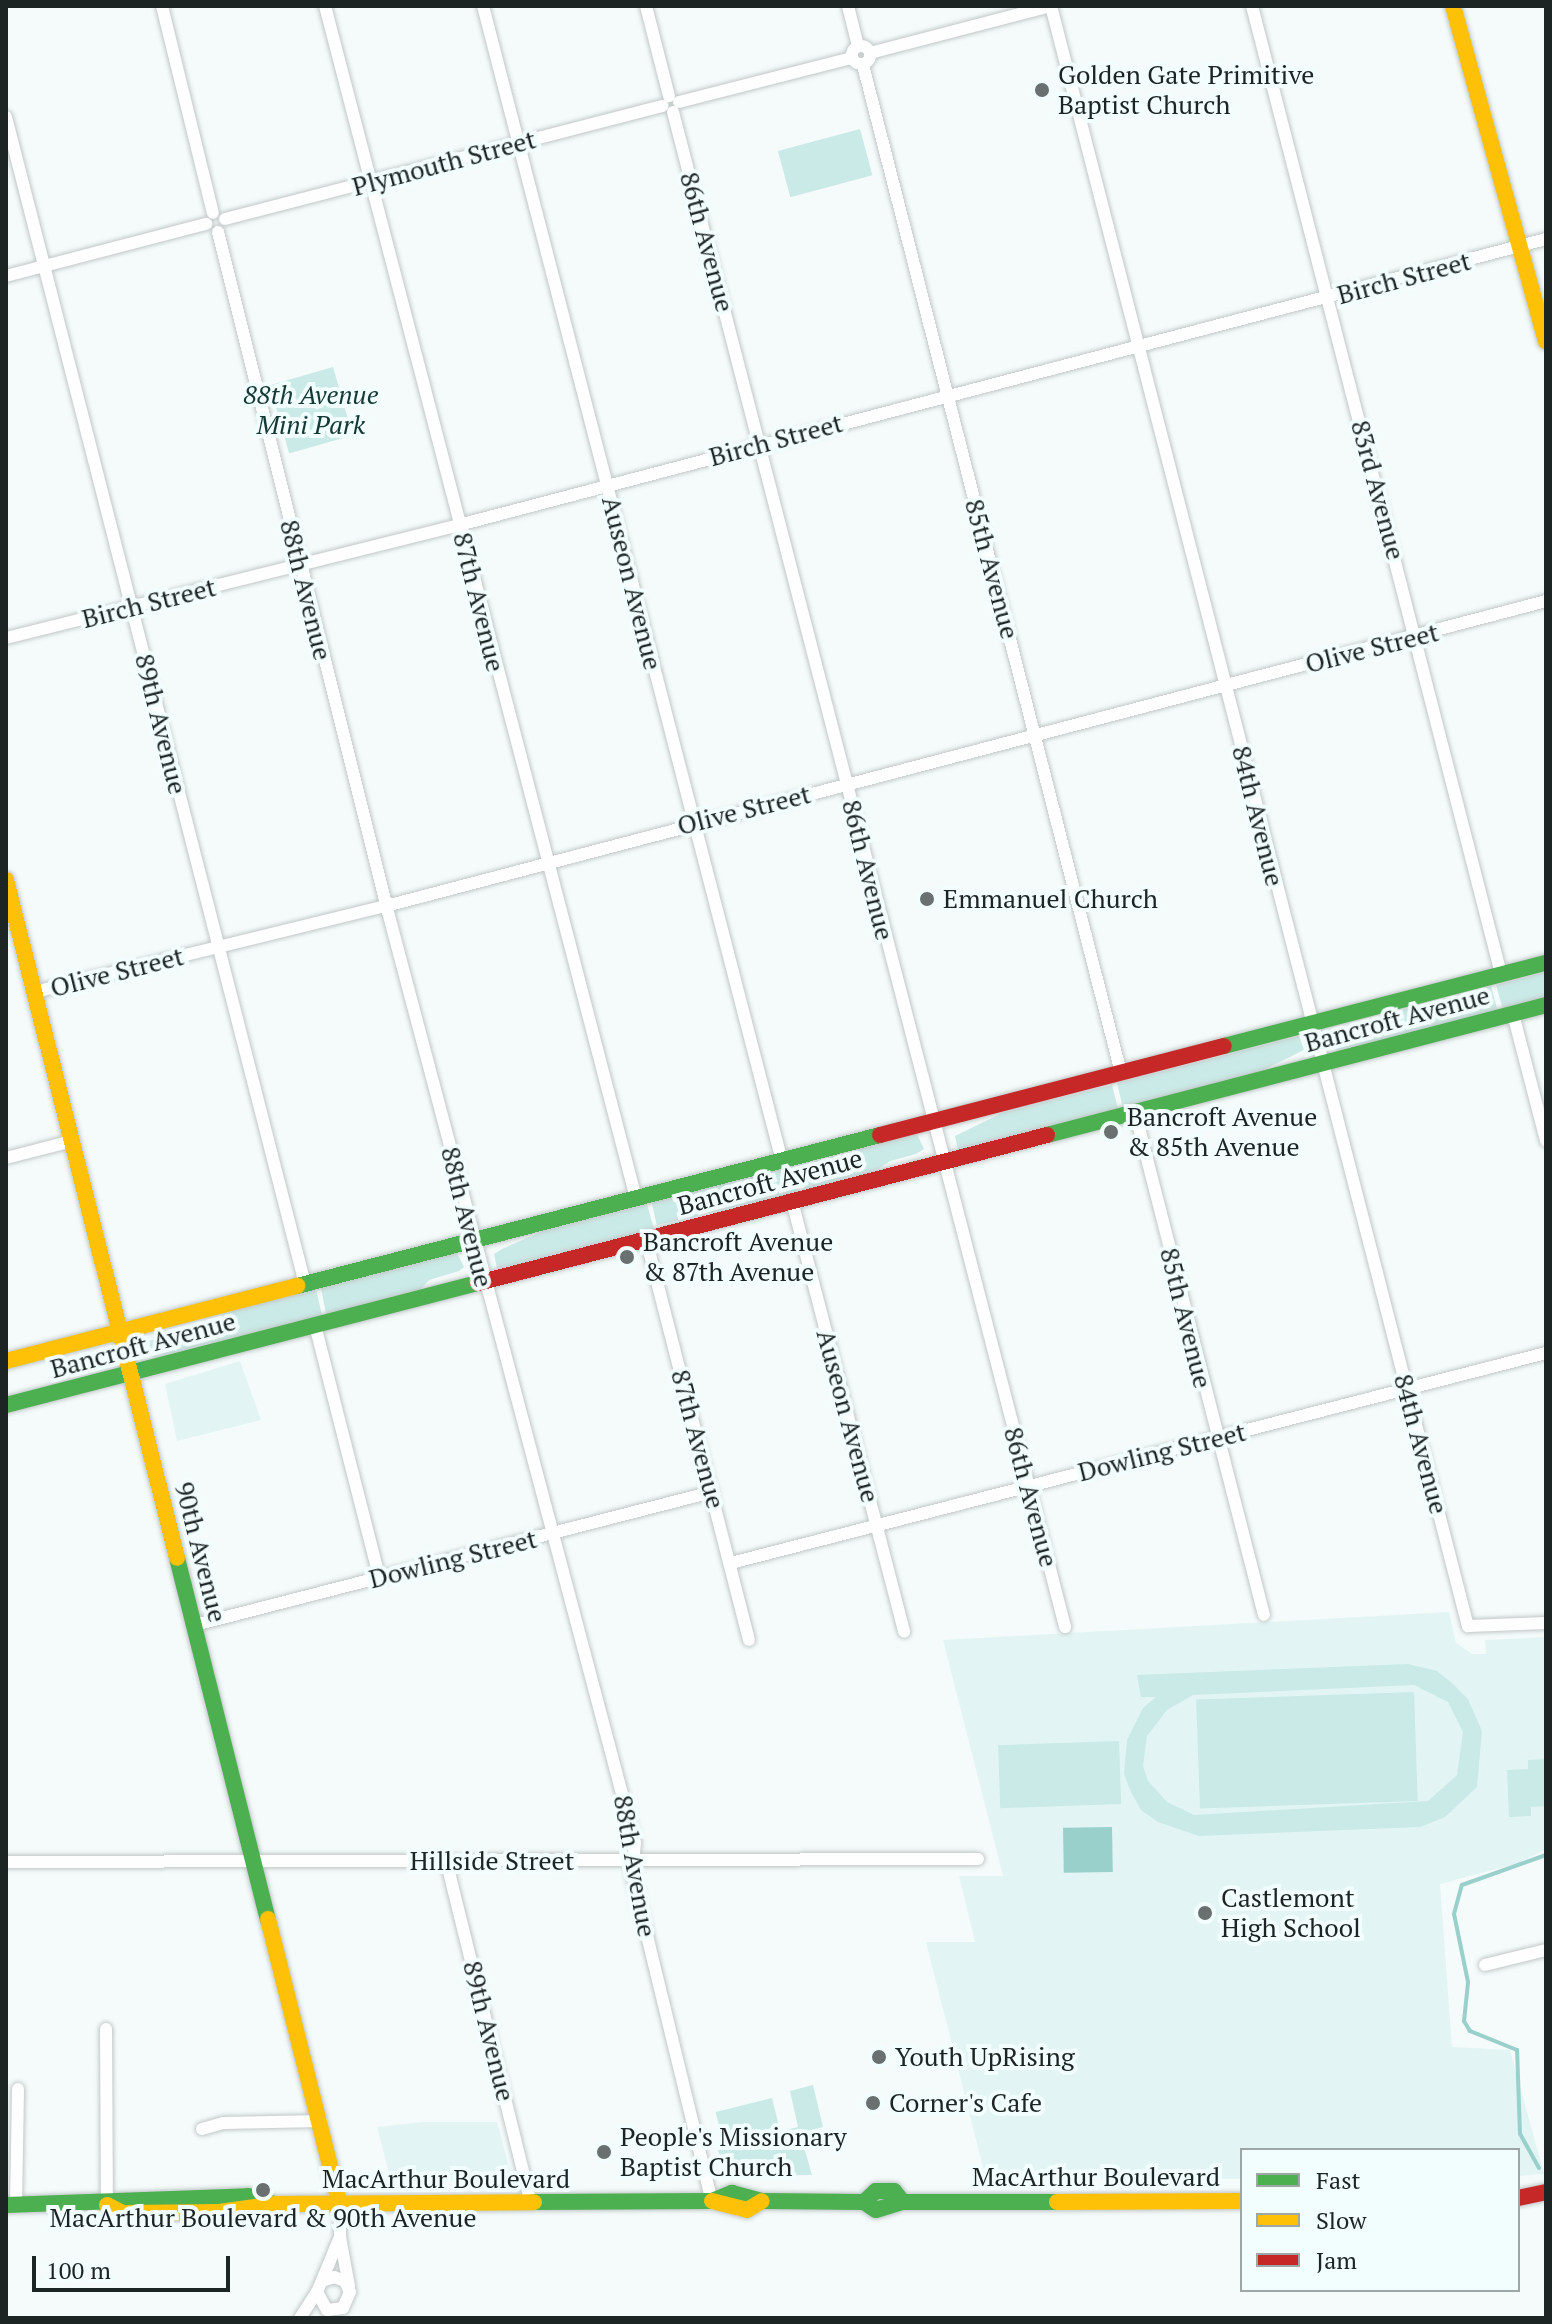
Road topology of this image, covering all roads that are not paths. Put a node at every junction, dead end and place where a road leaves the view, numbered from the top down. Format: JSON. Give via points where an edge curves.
{"nodes":[{"id":1,"x":162,"y":6,"type":"edge"},
{"id":2,"x":325,"y":6,"type":"edge"},
{"id":3,"x":483,"y":6,"type":"edge"},
{"id":4,"x":646,"y":6,"type":"edge"},
{"id":5,"x":848,"y":6,"type":"edge"},
{"id":6,"x":1051,"y":6,"type":"edge"},
{"id":7,"x":1252,"y":6,"type":"edge"},
{"id":8,"x":1453,"y":6,"type":"edge"},
{"id":9,"x":861,"y":55,"type":"junction"},
{"id":10,"x":671,"y":104,"type":"junction"},
{"id":11,"x":6,"y":117,"type":"edge"},
{"id":12,"x":519,"y":144,"type":"junction"},
{"id":13,"x":373,"y":181,"type":"junction"},
{"id":14,"x":216,"y":222,"type":"junction"},
{"id":15,"x":1546,"y":239,"type":"edge"},
{"id":16,"x":1520,"y":246,"type":"junction"},
{"id":17,"x":47,"y":266,"type":"junction"},
{"id":18,"x":6,"y":276,"type":"edge"},
{"id":19,"x":1327,"y":299,"type":"junction"},
{"id":20,"x":1546,"y":341,"type":"edge"},
{"id":21,"x":1138,"y":349,"type":"junction"},
{"id":22,"x":947,"y":397,"type":"junction"},
{"id":23,"x":760,"y":445,"type":"junction"},
{"id":24,"x":607,"y":485,"type":"junction"},
{"id":25,"x":459,"y":525,"type":"junction"},
{"id":26,"x":299,"y":564,"type":"junction"},
{"id":27,"x":1546,"y":601,"type":"edge"},
{"id":28,"x":132,"y":609,"type":"junction"},
{"id":29,"x":1418,"y":637,"type":"junction"},
{"id":30,"x":6,"y":638,"type":"edge"},
{"id":31,"x":1224,"y":685,"type":"junction"},
{"id":32,"x":1036,"y":732,"type":"junction"},
{"id":33,"x":847,"y":786,"type":"junction"},
{"id":34,"x":692,"y":822,"type":"junction"},
{"id":35,"x":545,"y":863,"type":"junction"},
{"id":36,"x":6,"y":880,"type":"edge"},
{"id":37,"x":386,"y":906,"type":"junction"},
{"id":38,"x":12,"y":931,"type":"edge"},
{"id":39,"x":217,"y":948,"type":"junction"},
{"id":40,"x":1546,"y":963,"type":"edge"},
{"id":41,"x":1501,"y":974,"type":"junction"},
{"id":42,"x":35,"y":992,"type":"junction"},
{"id":43,"x":1546,"y":1005,"type":"edge"},
{"id":44,"x":1513,"y":1014,"type":"junction"},
{"id":45,"x":1312,"y":1023,"type":"junction"},
{"id":46,"x":1322,"y":1063,"type":"junction"},
{"id":47,"x":1121,"y":1073,"type":"junction"},
{"id":48,"x":1135,"y":1112,"type":"junction"},
{"id":49,"x":932,"y":1122,"type":"junction"},
{"id":50,"x":72,"y":1141,"type":"junction"},
{"id":51,"x":1546,"y":1141,"type":"edge"},
{"id":52,"x":6,"y":1158,"type":"edge"},
{"id":53,"x":782,"y":1161,"type":"junction"},
{"id":54,"x":942,"y":1162,"type":"junction"},
{"id":55,"x":636,"y":1198,"type":"junction"},
{"id":56,"x":792,"y":1201,"type":"junction"},
{"id":57,"x":646,"y":1239,"type":"junction"},
{"id":58,"x":474,"y":1240,"type":"junction"},
{"id":59,"x":484,"y":1281,"type":"junction"},
{"id":60,"x":305,"y":1284,"type":"junction"},
{"id":61,"x":315,"y":1325,"type":"junction"},
{"id":62,"x":121,"y":1332,"type":"junction"},
{"id":63,"x":1546,"y":1353,"type":"edge"},
{"id":64,"x":6,"y":1361,"type":"edge"},
{"id":65,"x":131,"y":1372,"type":"junction"},
{"id":66,"x":1407,"y":1388,"type":"junction"},
{"id":67,"x":6,"y":1405,"type":"edge"},
{"id":68,"x":1217,"y":1439,"type":"junction"},
{"id":69,"x":1028,"y":1486,"type":"junction"},
{"id":70,"x":712,"y":1492,"type":"junction"},
{"id":71,"x":877,"y":1526,"type":"junction"},
{"id":72,"x":552,"y":1534,"type":"junction"},
{"id":73,"x":731,"y":1563,"type":"junction"},
{"id":74,"x":379,"y":1577,"type":"junction"},
{"id":75,"x":1264,"y":1615,"type":"dead end"},
{"id":76,"x":1546,"y":1623,"type":"edge"},
{"id":77,"x":195,"y":1625,"type":"junction"},
{"id":78,"x":1065,"y":1627,"type":"dead end"},
{"id":79,"x":904,"y":1632,"type":"dead end"},
{"id":80,"x":749,"y":1640,"type":"dead end"},
{"id":81,"x":978,"y":1859,"type":"dead end"},
{"id":82,"x":255,"y":1860,"type":"junction"},
{"id":83,"x":446,"y":1860,"type":"junction"},
{"id":84,"x":633,"y":1860,"type":"junction"},
{"id":85,"x":6,"y":1862,"type":"edge"},
{"id":86,"x":1546,"y":1950,"type":"edge"},
{"id":87,"x":1485,"y":1965,"type":"dead end"},
{"id":88,"x":106,"y":2029,"type":"dead end"},
{"id":89,"x":18,"y":2089,"type":"dead end"},
{"id":90,"x":321,"y":2121,"type":"junction"},
{"id":91,"x":202,"y":2129,"type":"dead end"},
{"id":92,"x":1546,"y":2192,"type":"edge"},
{"id":93,"x":1520,"y":2198,"type":"edge"},
{"id":94,"x":712,"y":2201,"type":"junction"},
{"id":95,"x":1240,"y":2201,"type":"edge"},
{"id":96,"x":531,"y":2203,"type":"junction"},
{"id":97,"x":11,"y":2205,"type":"edge"},
{"id":98,"x":107,"y":2205,"type":"junction"},
{"id":99,"x":340,"y":2205,"type":"junction"},
{"id":100,"x":340,"y":2237,"type":"junction"},
{"id":101,"x":320,"y":2286,"type":"junction"},
{"id":102,"x":349,"y":2286,"type":"junction"},
{"id":103,"x":347,"y":2304,"type":"junction"},
{"id":104,"x":324,"y":2314,"type":"edge"},
{"id":105,"x":300,"y":2318,"type":"edge"},
{"id":106,"x":347,"y":2318,"type":"edge"}],
"edges":[{"from":1,"to":14,"type":"street","name":"88th Avenue"},
{"from":2,"to":13,"type":"street","name":"87th Avenue"},
{"from":3,"to":12,"type":"street","name":"Auseon Avenue"},
{"from":4,"to":10,"type":"street","name":"86th Avenue"},
{"from":5,"to":9,"type":"street","name":"85th Avenue"},
{"from":6,"to":9,"type":"street","name":"Plymouth Street"},
{"from":6,"to":21,"type":"street","name":"84th Avenue"},
{"from":7,"to":19,"type":"street","name":"83rd Avenue"},
{"from":8,"to":16,"type":"main road"},
{"from":9,"to":10,"type":"street","name":"Plymouth Street"},
{"from":9,"to":22,"type":"street","name":"85th Avenue"},
{"from":10,"to":12,"type":"street","name":"Plymouth Street"},
{"from":10,"to":23,"type":"street","name":"86th Avenue"},
{"from":11,"to":17,"type":"street","name":"89th Avenue"},
{"from":12,"to":13,"type":"street","name":"Plymouth Street"},
{"from":12,"to":24,"type":"street","name":"Auseon Avenue"},
{"from":13,"to":14,"type":"street","name":"Plymouth Street"},
{"from":13,"to":25,"type":"street","name":"87th Avenue"},
{"from":14,"to":17,"type":"street","name":"Plymouth Street"},
{"from":14,"to":26,"type":"street","name":"88th Avenue"},
{"from":15,"to":16,"type":"street","name":"Birch Street"},
{"from":16,"to":19,"type":"street","name":"Birch Street"},
{"from":16,"to":20,"type":"main road"},
{"from":17,"to":18,"type":"street","name":"Plymouth Street"},
{"from":17,"to":28,"type":"street","name":"89th Avenue"},
{"from":19,"to":21,"type":"street","name":"Birch Street"},
{"from":19,"to":29,"type":"street","name":"83rd Avenue"},
{"from":21,"to":22,"type":"street","name":"Birch Street"},
{"from":21,"to":31,"type":"street","name":"84th Avenue"},
{"from":22,"to":23,"type":"street","name":"Birch Street"},
{"from":22,"to":32,"type":"street","name":"85th Avenue"},
{"from":23,"to":24,"type":"street","name":"Birch Street"},
{"from":23,"to":33,"type":"street","name":"86th Avenue"},
{"from":24,"to":25,"type":"street","name":"Birch Street"},
{"from":24,"to":34,"type":"street","name":"Auseon Avenue"},
{"from":25,"to":26,"type":"street","name":"Birch Street"},
{"from":25,"to":35,"type":"street","name":"87th Avenue"},
{"from":26,"to":28,"type":"street","name":"Birch Street"},
{"from":26,"to":37,"type":"street","name":"88th Avenue"},
{"from":27,"to":29,"type":"street","name":"Olive Street"},
{"from":28,"to":30,"type":"street","name":"Birch Street"},
{"from":28,"to":39,"type":"street","name":"89th Avenue"},
{"from":29,"to":31,"type":"street","name":"Olive Street"},
{"from":29,"to":41,"type":"street","name":"83rd Avenue"},
{"from":31,"to":32,"type":"street","name":"Olive Street"},
{"from":31,"to":45,"type":"street","name":"84th Avenue"},
{"from":32,"to":33,"type":"street","name":"Olive Street"},
{"from":32,"to":47,"type":"street","name":"85th Avenue"},
{"from":33,"to":34,"type":"street","name":"Olive Street"},
{"from":33,"to":49,"type":"street","name":"86th Avenue"},
{"from":34,"to":35,"type":"street","name":"Olive Street"},
{"from":34,"to":53,"type":"street","name":"Auseon Avenue"},
{"from":35,"to":37,"type":"street","name":"Olive Street"},
{"from":35,"to":55,"type":"street","name":"87th Avenue"},
{"from":36,"to":38,"type":"main road","name":"90th Avenue"},
{"from":37,"to":39,"type":"street","name":"Olive Street"},
{"from":37,"to":58,"type":"street","name":"88th Avenue"},
{"from":38,"to":42,"type":"main road","name":"90th Avenue"},
{"from":39,"to":42,"type":"street","name":"Olive Street"},
{"from":39,"to":60,"type":"street","name":"89th Avenue"},
{"from":40,"to":41,"type":"main road","name":"Bancroft Avenue"},
{"from":41,"to":45,"type":"main road","name":"Bancroft Avenue"},
{"from":42,"to":50,"type":"main road","name":"90th Avenue"},
{"from":43,"to":44,"type":"main road","name":"Bancroft Avenue"},
{"from":44,"to":46,"type":"main road","name":"Bancroft Avenue"},
{"from":44,"to":51,"type":"street"},
{"from":45,"to":46,"type":"street","name":"84th Avenue"},
{"from":45,"to":47,"type":"main road","name":"Bancroft Avenue"},
{"from":46,"to":48,"type":"main road","name":"Bancroft Avenue"},
{"from":46,"to":66,"type":"street","name":"84th Avenue"},
{"from":47,"to":49,"type":"main road","name":"Bancroft Avenue"},
{"from":48,"to":54,"type":"main road","name":"Bancroft Avenue"},
{"from":48,"to":68,"type":"street","name":"85th Avenue"},
{"from":49,"to":53,"type":"main road","name":"Bancroft Avenue"},
{"from":49,"to":54,"type":"street","name":"86th Avenue"},
{"from":50,"to":52,"type":"street"},
{"from":50,"to":62,"type":"main road","name":"90th Avenue"},
{"from":53,"to":55,"type":"main road","name":"Bancroft Avenue"},
{"from":54,"to":56,"type":"main road","name":"Bancroft Avenue"},
{"from":54,"to":69,"type":"street","name":"86th Avenue"},
{"from":55,"to":58,"type":"main road","name":"Bancroft Avenue"},
{"from":56,"to":57,"type":"main road","name":"Bancroft Avenue"},
{"from":56,"to":71,"type":"street","name":"Auseon Avenue"},
{"from":57,"to":59,"type":"main road","name":"Bancroft Avenue"},
{"from":57,"to":70,"type":"street","name":"87th Avenue"},
{"from":58,"to":59,"type":"street","name":"88th Avenue"},
{"from":58,"to":60,"type":"main road","name":"Bancroft Avenue"},
{"from":59,"to":61,"type":"main road","name":"Bancroft Avenue"},
{"from":59,"to":72,"type":"street","name":"88th Avenue"},
{"from":60,"to":62,"type":"main road","name":"Bancroft Avenue"},
{"from":61,"to":65,"type":"main road","name":"Bancroft Avenue"},
{"from":61,"to":74,"type":"street"},
{"from":62,"to":64,"type":"main road","name":"Bancroft Avenue"},
{"from":62,"to":65,"type":"main road","name":"90th Avenue"},
{"from":63,"to":66,"type":"street","name":"Dowling Street"},
{"from":65,"to":67,"type":"main road","name":"Bancroft Avenue"},
{"from":65,"to":77,"type":"main road","name":"90th Avenue"},
{"from":66,"to":68,"type":"street","name":"Dowling Street"},
{"from":66,"to":76,"type":"street","name":"84th Avenue","via":[[1468,1626]]},
{"from":68,"to":69,"type":"street","name":"Dowling Street"},
{"from":68,"to":75,"type":"street","name":"85th Avenue"},
{"from":69,"to":71,"type":"street","name":"Dowling Street"},
{"from":69,"to":78,"type":"street","name":"86th Avenue"},
{"from":70,"to":72,"type":"street","name":"Dowling Street"},
{"from":70,"to":73,"type":"street","name":"87th Avenue"},
{"from":71,"to":73,"type":"street","name":"Dowling Street"},
{"from":71,"to":79,"type":"street","name":"Auseon Avenue"},
{"from":72,"to":74,"type":"street","name":"Dowling Street"},
{"from":72,"to":84,"type":"street","name":"88th Avenue","via":[[635,1843]]},
{"from":73,"to":80,"type":"street","name":"87th Avenue"},
{"from":74,"to":77,"type":"street","name":"Dowling Street"},
{"from":77,"to":82,"type":"main road","name":"90th Avenue"},
{"from":81,"to":84,"type":"street","name":"Hillside Street"},
{"from":82,"to":83,"type":"street","name":"Hillside Street"},
{"from":82,"to":85,"type":"street","name":"Hillside Street"},
{"from":82,"to":90,"type":"main road","name":"90th Avenue"},
{"from":83,"to":84,"type":"street","name":"Hillside Street"},
{"from":83,"to":96,"type":"street","name":"89th Avenue"},
{"from":84,"to":94,"type":"street","name":"88th Avenue","via":[[632,1874]]},
{"from":86,"to":87,"type":"street"},
{"from":88,"to":98,"type":"street"},
{"from":89,"to":97,"type":"street"},
{"from":90,"to":91,"type":"street","via":[[223,2123]]},
{"from":90,"to":99,"type":"main road","name":"90th Avenue"},
{"from":92,"to":93,"type":"main road"},
{"from":94,"to":95,"type":"main road","name":"MacArthur Boulevard","via":[[747,2210],[762,2201],[864,2202],[876,2210],[903,2202]]},
{"from":94,"to":96,"type":"main road","name":"MacArthur Boulevard"},
{"from":96,"to":99,"type":"main road","name":"MacArthur Boulevard"},
{"from":97,"to":98,"type":"main road","name":"MacArthur Boulevard"},
{"from":98,"to":99,"type":"main road","name":"MacArthur Boulevard","via":[[123,2213]]},
{"from":99,"to":100,"type":"street","name":"90th Avenue"},
{"from":100,"to":101,"type":"street","name":"90th Avenue"},
{"from":100,"to":102,"type":"street","name":"90th Avenue"},
{"from":101,"to":102,"type":"street","via":[[340,2278]]},
{"from":101,"to":104,"type":"street"},
{"from":101,"to":105,"type":"street","name":"90th Avenue"},
{"from":102,"to":103,"type":"street","name":"90th Avenue"},
{"from":103,"to":104,"type":"street"},
{"from":103,"to":106,"type":"street","name":"90th Avenue"}]}
